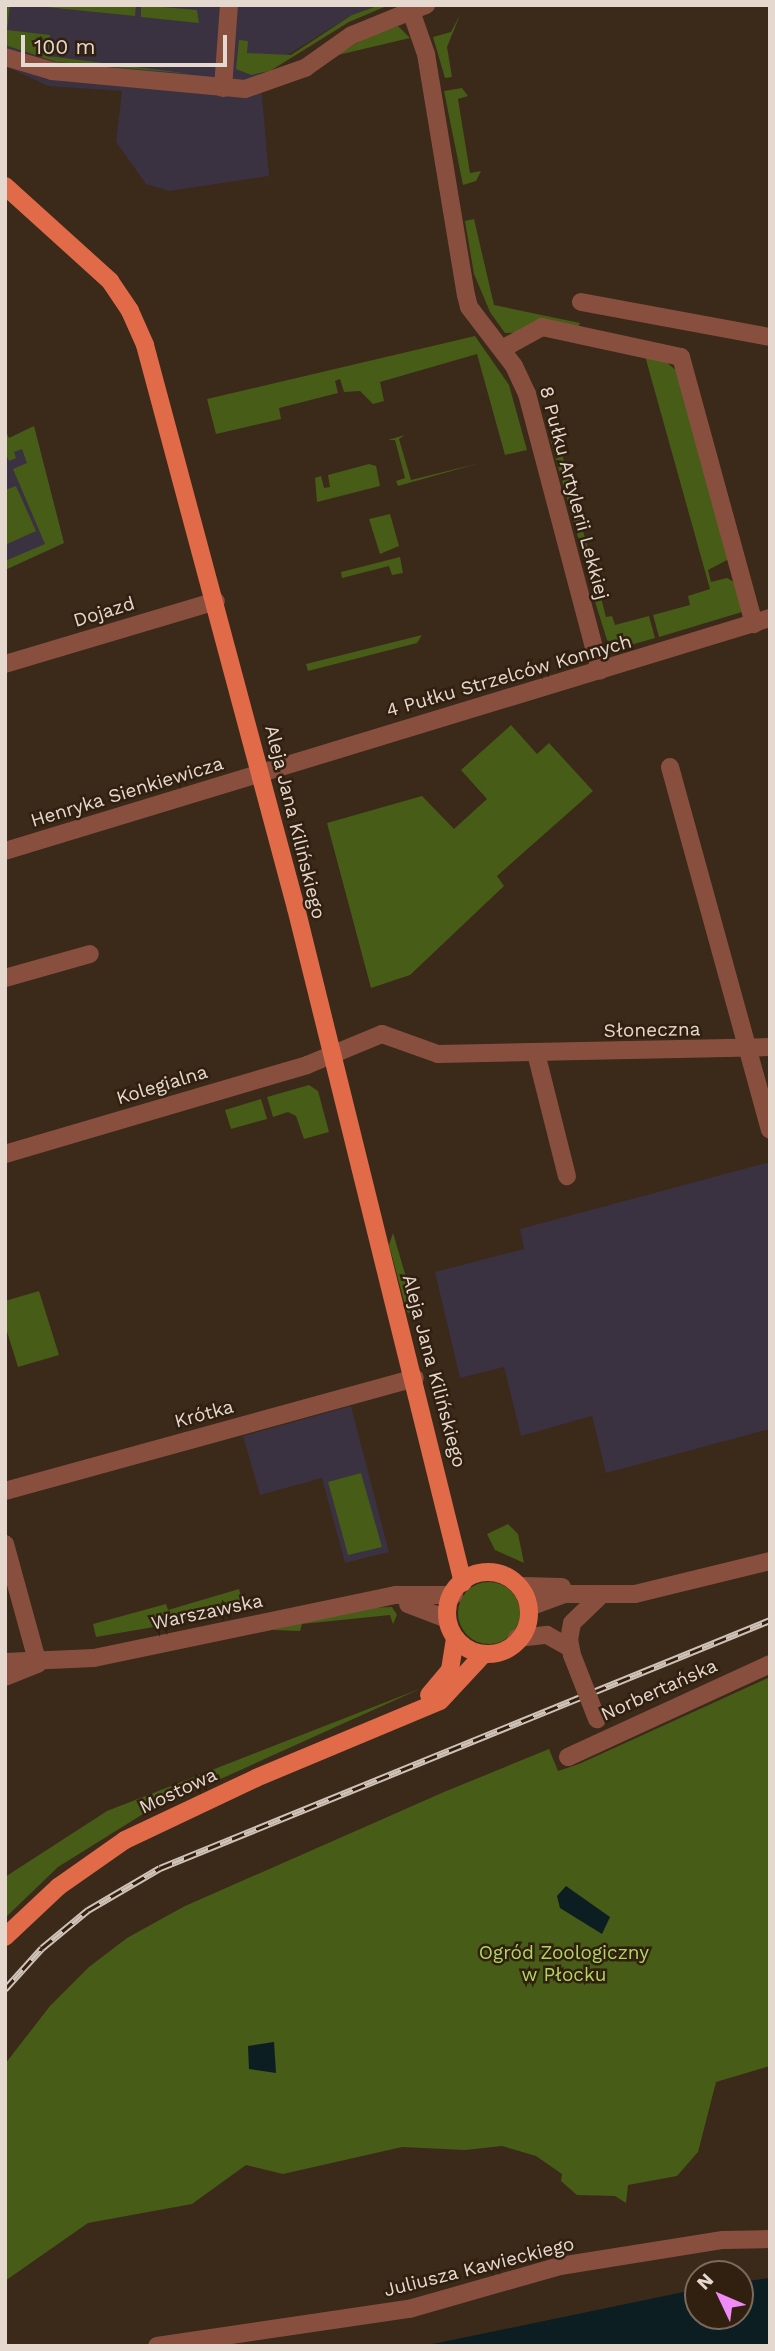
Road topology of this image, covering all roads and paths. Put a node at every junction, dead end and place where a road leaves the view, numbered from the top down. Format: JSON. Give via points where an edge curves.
{"nodes":[{"id":1,"x":222,"y":5,"type":"edge"},
{"id":2,"x":229,"y":6,"type":"edge"},
{"id":3,"x":419,"y":8,"type":"edge"},
{"id":4,"x":5,"y":57,"type":"edge"},
{"id":5,"x":223,"y":88,"type":"junction"},
{"id":6,"x":5,"y":186,"type":"edge"},
{"id":7,"x":580,"y":302,"type":"dead end"},
{"id":8,"x":770,"y":337,"type":"edge"},
{"id":9,"x":502,"y":349,"type":"junction"},
{"id":10,"x":216,"y":600,"type":"junction"},
{"id":11,"x":762,"y":621,"type":"edge"},
{"id":12,"x":5,"y":664,"type":"edge"},
{"id":13,"x":600,"y":671,"type":"junction"},
{"id":14,"x":670,"y":767,"type":"dead end"},
{"id":15,"x":261,"y":774,"type":"junction"},
{"id":16,"x":5,"y":851,"type":"edge"},
{"id":17,"x":90,"y":954,"type":"dead end"},
{"id":18,"x":5,"y":978,"type":"edge"},
{"id":19,"x":382,"y":1034,"type":"joint"},
{"id":20,"x":770,"y":1046,"type":"edge"},
{"id":21,"x":748,"y":1048,"type":"junction"},
{"id":22,"x":536,"y":1053,"type":"junction"},
{"id":23,"x":330,"y":1056,"type":"junction"},
{"id":24,"x":770,"y":1129,"type":"edge"},
{"id":25,"x":5,"y":1154,"type":"edge"},
{"id":26,"x":567,"y":1176,"type":"dead end"},
{"id":27,"x":415,"y":1378,"type":"junction"},
{"id":28,"x":5,"y":1491,"type":"edge"},
{"id":29,"x":450,"y":1519,"type":"junction"},
{"id":30,"x":5,"y":1544,"type":"edge"},
{"id":31,"x":770,"y":1561,"type":"edge"},
{"id":32,"x":487,"y":1569,"type":"junction"},
{"id":33,"x":523,"y":1586,"type":"junction"},
{"id":34,"x":459,"y":1589,"type":"junction"},
{"id":35,"x":582,"y":1593,"type":"junction"},
{"id":36,"x":601,"y":1595,"type":"junction"},
{"id":37,"x":384,"y":1599,"type":"junction"},
{"id":38,"x":529,"y":1609,"type":"junction"},
{"id":39,"x":447,"y":1619,"type":"junction"},
{"id":40,"x":517,"y":1638,"type":"junction"},
{"id":41,"x":455,"y":1640,"type":"junction"},
{"id":42,"x":570,"y":1648,"type":"junction"},
{"id":43,"x":482,"y":1656,"type":"junction"},
{"id":44,"x":5,"y":1662,"type":"edge"},
{"id":45,"x":38,"y":1664,"type":"junction"},
{"id":46,"x":770,"y":1664,"type":"edge"},
{"id":47,"x":5,"y":1677,"type":"edge"},
{"id":48,"x":391,"y":1720,"type":"junction"},
{"id":49,"x":606,"y":1737,"type":"junction"},
{"id":50,"x":568,"y":1757,"type":"dead end"},
{"id":51,"x":5,"y":1937,"type":"edge"},
{"id":52,"x":770,"y":2239,"type":"edge"},
{"id":53,"x":157,"y":2346,"type":"edge"}],
"edges":[{"from":1,"to":2,"type":"street"},
{"from":2,"to":5,"type":"street"},
{"from":3,"to":5,"type":"street","via":[[352,35],[305,68],[244,89]]},
{"from":3,"to":9,"type":"street","name":"8 Pułku Artylerii Lekkiej","via":[[466,295],[469,307]]},
{"from":4,"to":5,"type":"street","via":[[52,71]]},
{"from":6,"to":10,"type":"main road","name":"Aleja Jana Kilińskiego","via":[[96,265],[136,322]]},
{"from":7,"to":8,"type":"street"},
{"from":9,"to":11,"type":"street","via":[[542,327],[681,357]]},
{"from":9,"to":13,"type":"street","name":"8 Pułku Artylerii Lekkiej","via":[[527,394]]},
{"from":10,"to":12,"type":"street","name":"Dojazd"},
{"from":10,"to":15,"type":"main road","name":"Aleja Jana Kilińskiego"},
{"from":11,"to":13,"type":"street","name":"4 Pułku Strzelców Konnych"},
{"from":13,"to":15,"type":"street","name":"4 Pułku Strzelców Konnych"},
{"from":14,"to":21,"type":"street"},
{"from":15,"to":16,"type":"street","name":"Henryka Sienkiewicza"},
{"from":15,"to":23,"type":"main road","name":"Aleja Jana Kilińskiego"},
{"from":17,"to":18,"type":"street"},
{"from":19,"to":22,"type":"street","name":"Słoneczna","via":[[438,1054]]},
{"from":19,"to":23,"type":"street","name":"Kolegialna"},
{"from":20,"to":21,"type":"street","name":"Słoneczna"},
{"from":21,"to":22,"type":"street","name":"Słoneczna"},
{"from":21,"to":24,"type":"street"},
{"from":22,"to":26,"type":"street"},
{"from":23,"to":25,"type":"street","name":"Kolegialna"},
{"from":23,"to":27,"type":"main road","name":"Aleja Jana Kilińskiego"},
{"from":27,"to":28,"type":"street","name":"Krótka"},
{"from":27,"to":29,"type":"main road","name":"Aleja Jana Kilińskiego"},
{"from":29,"to":32,"type":"main road","name":"Aleja Jana Kilińskiego","via":[[472,1555]]},
{"from":29,"to":34,"type":"main road","name":"Aleja Jana Kilińskiego"},
{"from":30,"to":45,"type":"street"},
{"from":31,"to":36,"type":"street","via":[[635,1594]]},
{"from":32,"to":33,"type":"main road","via":[[507,1574]]},
{"from":32,"to":34,"type":"main road"},
{"from":33,"to":35,"type":"street"},
{"from":33,"to":38,"type":"main road"},
{"from":34,"to":37,"type":"street","name":"Warszawska"},
{"from":34,"to":39,"type":"main road"},
{"from":35,"to":36,"type":"street"},
{"from":35,"to":38,"type":"street","via":[[552,1596]]},
{"from":36,"to":42,"type":"street","via":[[575,1617]]},
{"from":37,"to":39,"type":"street","name":"Warszawska","via":[[427,1608]]},
{"from":37,"to":45,"type":"street","name":"Warszawska","via":[[93,1658]]},
{"from":38,"to":40,"type":"main road"},
{"from":38,"to":42,"type":"street"},
{"from":39,"to":41,"type":"main road"},
{"from":40,"to":42,"type":"street","via":[[547,1636]]},
{"from":40,"to":43,"type":"main road","via":[[500,1652]]},
{"from":41,"to":43,"type":"main road"},
{"from":41,"to":48,"type":"main road","name":"Mostowa","via":[[452,1664],[439,1687]]},
{"from":42,"to":49,"type":"street","bridge":true},
{"from":43,"to":48,"type":"main road","name":"Mostowa","via":[[440,1701]]},
{"from":44,"to":45,"type":"street"},
{"from":45,"to":47,"type":"street"},
{"from":46,"to":49,"type":"street","name":"Norbertańska"},
{"from":48,"to":51,"type":"main road","name":"Mostowa","via":[[125,1840],[58,1887]]},
{"from":49,"to":50,"type":"street","name":"Norbertańska"},
{"from":52,"to":53,"type":"street","name":"Juliusza Kawieckiego","via":[[723,2241],[560,2266],[409,2309]]}]}
